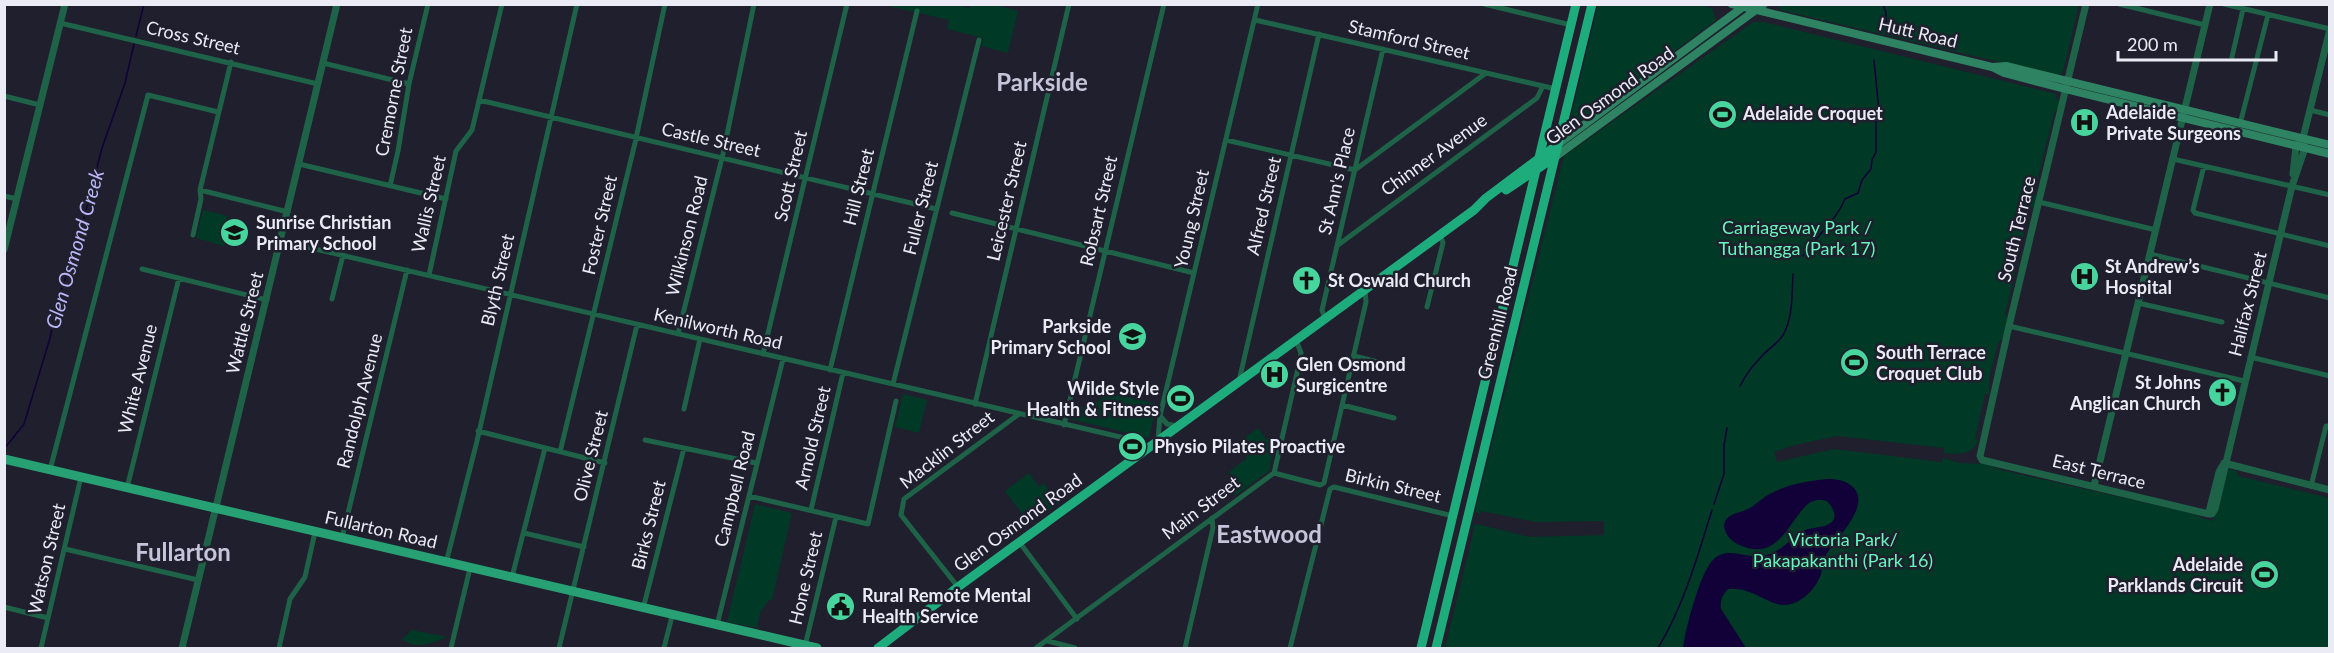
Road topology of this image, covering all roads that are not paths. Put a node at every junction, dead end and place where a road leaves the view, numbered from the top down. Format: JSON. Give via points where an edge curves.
{"nodes":[{"id":1,"x":65,"y":4,"type":"edge"},
{"id":2,"x":337,"y":4,"type":"edge"},
{"id":3,"x":428,"y":4,"type":"edge"},
{"id":4,"x":502,"y":4,"type":"edge"},
{"id":5,"x":577,"y":4,"type":"edge"},
{"id":6,"x":665,"y":4,"type":"edge"},
{"id":7,"x":754,"y":4,"type":"edge"},
{"id":8,"x":848,"y":4,"type":"edge"},
{"id":9,"x":1069,"y":4,"type":"edge"},
{"id":10,"x":1164,"y":4,"type":"edge"},
{"id":11,"x":1258,"y":4,"type":"edge"},
{"id":12,"x":1484,"y":4,"type":"edge"},
{"id":13,"x":1576,"y":4,"type":"edge"},
{"id":14,"x":1592,"y":4,"type":"edge"},
{"id":15,"x":1732,"y":4,"type":"edge"},
{"id":16,"x":1764,"y":4,"type":"edge"},
{"id":17,"x":2086,"y":4,"type":"edge"},
{"id":18,"x":2119,"y":4,"type":"edge"},
{"id":19,"x":2210,"y":4,"type":"edge"},
{"id":20,"x":2224,"y":4,"type":"edge"},
{"id":21,"x":1744,"y":6,"type":"edge"},
{"id":22,"x":2243,"y":9,"type":"junction"},
{"id":23,"x":917,"y":11,"type":"dead end"},
{"id":24,"x":1755,"y":12,"type":"junction"},
{"id":25,"x":2268,"y":15,"type":"junction"},
{"id":26,"x":1255,"y":20,"type":"junction"},
{"id":27,"x":60,"y":23,"type":"junction"},
{"id":28,"x":1571,"y":25,"type":"junction"},
{"id":29,"x":2205,"y":25,"type":"junction"},
{"id":30,"x":1586,"y":28,"type":"junction"},
{"id":31,"x":2330,"y":29,"type":"edge"},
{"id":32,"x":1319,"y":34,"type":"junction"},
{"id":33,"x":980,"y":40,"type":"dead end"},
{"id":34,"x":1383,"y":49,"type":"junction"},
{"id":35,"x":2232,"y":57,"type":"dead end"},
{"id":36,"x":231,"y":62,"type":"junction"},
{"id":37,"x":323,"y":63,"type":"junction"},
{"id":38,"x":1486,"y":73,"type":"junction"},
{"id":39,"x":318,"y":84,"type":"junction"},
{"id":40,"x":409,"y":84,"type":"junction"},
{"id":41,"x":2067,"y":85,"type":"junction"},
{"id":42,"x":1543,"y":86,"type":"junction"},
{"id":43,"x":1556,"y":89,"type":"junction"},
{"id":44,"x":4,"y":96,"type":"edge"},
{"id":45,"x":479,"y":100,"type":"junction"},
{"id":46,"x":40,"y":105,"type":"junction"},
{"id":47,"x":2310,"y":110,"type":"junction"},
{"id":48,"x":218,"y":112,"type":"junction"},
{"id":49,"x":2184,"y":114,"type":"junction"},
{"id":50,"x":2330,"y":115,"type":"edge"},
{"id":51,"x":551,"y":117,"type":"junction"},
{"id":52,"x":2239,"y":128,"type":"junction"},
{"id":53,"x":635,"y":138,"type":"junction"},
{"id":54,"x":2303,"y":138,"type":"junction"},
{"id":55,"x":1226,"y":140,"type":"junction"},
{"id":56,"x":1557,"y":145,"type":"junction"},
{"id":57,"x":2330,"y":145,"type":"edge"},
{"id":58,"x":2301,"y":147,"type":"junction"},
{"id":59,"x":2330,"y":154,"type":"edge"},
{"id":60,"x":1291,"y":155,"type":"junction"},
{"id":61,"x":1554,"y":157,"type":"junction"},
{"id":62,"x":722,"y":158,"type":"junction"},
{"id":63,"x":1539,"y":158,"type":"junction"},
{"id":64,"x":2173,"y":159,"type":"junction"},
{"id":65,"x":299,"y":164,"type":"junction"},
{"id":66,"x":2204,"y":166,"type":"junction"},
{"id":67,"x":1355,"y":170,"type":"junction"},
{"id":68,"x":1537,"y":170,"type":"junction"},
{"id":69,"x":806,"y":177,"type":"junction"},
{"id":70,"x":390,"y":186,"type":"junction"},
{"id":71,"x":1512,"y":186,"type":"junction"},
{"id":72,"x":2292,"y":186,"type":"junction"},
{"id":73,"x":200,"y":190,"type":"junction"},
{"id":74,"x":1531,"y":191,"type":"junction"},
{"id":75,"x":873,"y":194,"type":"junction"},
{"id":76,"x":2330,"y":195,"type":"edge"},
{"id":77,"x":4,"y":196,"type":"edge"},
{"id":78,"x":17,"y":199,"type":"junction"},
{"id":79,"x":446,"y":199,"type":"junction"},
{"id":80,"x":2039,"y":202,"type":"junction"},
{"id":81,"x":936,"y":209,"type":"junction"},
{"id":82,"x":1474,"y":210,"type":"junction"},
{"id":83,"x":288,"y":212,"type":"junction"},
{"id":84,"x":952,"y":213,"type":"dead end"},
{"id":85,"x":1016,"y":228,"type":"junction"},
{"id":86,"x":2156,"y":230,"type":"junction"},
{"id":87,"x":2280,"y":233,"type":"junction"},
{"id":88,"x":193,"y":235,"type":"dead end"},
{"id":89,"x":1440,"y":235,"type":"junction"},
{"id":90,"x":281,"y":241,"type":"junction"},
{"id":91,"x":1338,"y":245,"type":"junction"},
{"id":92,"x":2330,"y":246,"type":"edge"},
{"id":93,"x":4,"y":250,"type":"edge"},
{"id":94,"x":1106,"y":250,"type":"junction"},
{"id":95,"x":2150,"y":254,"type":"junction"},
{"id":96,"x":343,"y":255,"type":"junction"},
{"id":97,"x":142,"y":269,"type":"dead end"},
{"id":98,"x":407,"y":270,"type":"junction"},
{"id":99,"x":1194,"y":273,"type":"junction"},
{"id":100,"x":429,"y":275,"type":"junction"},
{"id":101,"x":179,"y":278,"type":"junction"},
{"id":102,"x":2268,"y":282,"type":"junction"},
{"id":103,"x":1365,"y":288,"type":"junction"},
{"id":104,"x":510,"y":294,"type":"junction"},
{"id":105,"x":2330,"y":298,"type":"edge"},
{"id":106,"x":267,"y":300,"type":"junction"},
{"id":107,"x":332,"y":300,"type":"dead end"},
{"id":108,"x":2138,"y":303,"type":"junction"},
{"id":109,"x":1427,"y":307,"type":"dead end"},
{"id":110,"x":594,"y":315,"type":"junction"},
{"id":111,"x":1325,"y":319,"type":"junction"},
{"id":112,"x":2222,"y":322,"type":"dead end"},
{"id":113,"x":637,"y":325,"type":"junction"},
{"id":114,"x":2008,"y":326,"type":"junction"},
{"id":115,"x":678,"y":334,"type":"junction"},
{"id":116,"x":700,"y":339,"type":"junction"},
{"id":117,"x":1296,"y":340,"type":"junction"},
{"id":118,"x":764,"y":354,"type":"junction"},
{"id":119,"x":2126,"y":354,"type":"junction"},
{"id":120,"x":1354,"y":356,"type":"junction"},
{"id":121,"x":2250,"y":357,"type":"junction"},
{"id":122,"x":783,"y":359,"type":"junction"},
{"id":123,"x":1394,"y":366,"type":"dead end"},
{"id":124,"x":830,"y":370,"type":"junction"},
{"id":125,"x":843,"y":373,"type":"junction"},
{"id":126,"x":2330,"y":376,"type":"edge"},
{"id":127,"x":2244,"y":381,"type":"junction"},
{"id":128,"x":893,"y":384,"type":"junction"},
{"id":129,"x":1238,"y":384,"type":"junction"},
{"id":130,"x":896,"y":401,"type":"dead end"},
{"id":131,"x":975,"y":404,"type":"junction"},
{"id":132,"x":1342,"y":405,"type":"junction"},
{"id":133,"x":684,"y":409,"type":"dead end"},
{"id":134,"x":1019,"y":414,"type":"junction"},
{"id":135,"x":1160,"y":416,"type":"junction"},
{"id":136,"x":1394,"y":418,"type":"dead end"},
{"id":137,"x":2330,"y":424,"type":"edge"},
{"id":138,"x":1064,"y":425,"type":"junction"},
{"id":139,"x":1178,"y":426,"type":"junction"},
{"id":140,"x":478,"y":431,"type":"junction"},
{"id":141,"x":645,"y":440,"type":"dead end"},
{"id":142,"x":1158,"y":440,"type":"junction"},
{"id":143,"x":545,"y":448,"type":"junction"},
{"id":144,"x":684,"y":448,"type":"junction"},
{"id":145,"x":1148,"y":448,"type":"junction"},
{"id":146,"x":560,"y":452,"type":"junction"},
{"id":147,"x":4,"y":459,"type":"edge"},
{"id":148,"x":1982,"y":460,"type":"joint"},
{"id":149,"x":605,"y":463,"type":"junction"},
{"id":150,"x":756,"y":463,"type":"junction"},
{"id":151,"x":2224,"y":463,"type":"junction"},
{"id":152,"x":50,"y":470,"type":"junction"},
{"id":153,"x":1274,"y":473,"type":"junction"},
{"id":154,"x":81,"y":477,"type":"junction"},
{"id":155,"x":2094,"y":486,"type":"junction"},
{"id":156,"x":2311,"y":486,"type":"junction"},
{"id":157,"x":127,"y":488,"type":"junction"},
{"id":158,"x":2330,"y":490,"type":"edge"},
{"id":159,"x":749,"y":496,"type":"junction"},
{"id":160,"x":215,"y":508,"type":"junction"},
{"id":161,"x":811,"y":510,"type":"junction"},
{"id":162,"x":1453,"y":516,"type":"junction"},
{"id":163,"x":836,"y":517,"type":"junction"},
{"id":164,"x":1212,"y":519,"type":"junction"},
{"id":165,"x":315,"y":532,"type":"junction"},
{"id":166,"x":524,"y":533,"type":"junction"},
{"id":167,"x":342,"y":538,"type":"junction"},
{"id":168,"x":1020,"y":543,"type":"junction"},
{"id":169,"x":584,"y":547,"type":"junction"},
{"id":170,"x":65,"y":549,"type":"junction"},
{"id":171,"x":446,"y":563,"type":"junction"},
{"id":172,"x":470,"y":568,"type":"junction"},
{"id":173,"x":512,"y":578,"type":"junction"},
{"id":174,"x":198,"y":580,"type":"junction"},
{"id":175,"x":958,"y":587,"type":"junction"},
{"id":176,"x":572,"y":592,"type":"junction"},
{"id":177,"x":4,"y":607,"type":"edge"},
{"id":178,"x":644,"y":609,"type":"junction"},
{"id":179,"x":672,"y":616,"type":"junction"},
{"id":180,"x":48,"y":618,"type":"junction"},
{"id":181,"x":1077,"y":619,"type":"junction"},
{"id":182,"x":717,"y":626,"type":"junction"},
{"id":183,"x":749,"y":634,"type":"junction"},
{"id":184,"x":893,"y":638,"type":"junction"},
{"id":185,"x":1048,"y":641,"type":"junction"},
{"id":186,"x":805,"y":646,"type":"junction"},
{"id":187,"x":41,"y":648,"type":"edge"},
{"id":188,"x":182,"y":648,"type":"edge"},
{"id":189,"x":279,"y":648,"type":"edge"},
{"id":190,"x":451,"y":648,"type":"edge"},
{"id":191,"x":559,"y":648,"type":"edge"},
{"id":192,"x":664,"y":648,"type":"edge"},
{"id":193,"x":793,"y":648,"type":"edge"},
{"id":194,"x":817,"y":648,"type":"edge"},
{"id":195,"x":878,"y":648,"type":"edge"},
{"id":196,"x":889,"y":648,"type":"edge"},
{"id":197,"x":1036,"y":648,"type":"edge"},
{"id":198,"x":1075,"y":648,"type":"edge"},
{"id":199,"x":1185,"y":648,"type":"edge"},
{"id":200,"x":1290,"y":648,"type":"edge"},
{"id":201,"x":1421,"y":648,"type":"edge"},
{"id":202,"x":1436,"y":648,"type":"edge"}],
"edges":[{"from":1,"to":27,"type":"street"},
{"from":2,"to":37,"type":"street","name":"Wattle Street"},
{"from":3,"to":40,"type":"street","name":"Cremorne Street"},
{"from":4,"to":45,"type":"street","name":"Wallis Street"},
{"from":5,"to":51,"type":"street","name":"Blyth Street"},
{"from":6,"to":53,"type":"street","name":"Foster Street"},
{"from":7,"to":62,"type":"street","name":"Wilkinson Road"},
{"from":8,"to":69,"type":"street","name":"Scott Street"},
{"from":9,"to":85,"type":"street","name":"Leicester Street"},
{"from":10,"to":94,"type":"street","name":"Robsart Street"},
{"from":11,"to":26,"type":"street","name":"Young Street"},
{"from":12,"to":28,"type":"street"},
{"from":13,"to":28,"type":"highway","name":"Greenhill Road"},
{"from":14,"to":30,"type":"highway","name":"Greenhill Road"},
{"from":15,"to":21,"type":"main road","name":"Hutt Road"},
{"from":16,"to":24,"type":"main road","name":"Glen Osmond Road"},
{"from":17,"to":41,"type":"street","name":"South Terrace"},
{"from":18,"to":29,"type":"street"},
{"from":19,"to":29,"type":"street"},
{"from":20,"to":22,"type":"street"},
{"from":21,"to":24,"type":"main road","name":"Hutt Road"},
{"from":21,"to":56,"type":"main road","name":"Glen Osmond Road"},
{"from":22,"to":25,"type":"street"},
{"from":22,"to":35,"type":"street"},
{"from":23,"to":75,"type":"street","name":"Hill Street"},
{"from":24,"to":41,"type":"main road","name":"Hutt Road","via":[[1992,67],[2006,66]]},
{"from":24,"to":61,"type":"main road","name":"Glen Osmond Road"},
{"from":25,"to":31,"type":"street"},
{"from":25,"to":52,"type":"street"},
{"from":26,"to":32,"type":"street","name":"Stamford Street"},
{"from":26,"to":55,"type":"street","name":"Young Street"},
{"from":27,"to":36,"type":"street","name":"Cross Street"},
{"from":27,"to":46,"type":"street"},
{"from":28,"to":30,"type":"highway"},
{"from":28,"to":43,"type":"highway","name":"Greenhill Road"},
{"from":29,"to":49,"type":"street"},
{"from":30,"to":56,"type":"highway","name":"Greenhill Road"},
{"from":31,"to":47,"type":"street"},
{"from":32,"to":34,"type":"street","name":"Stamford Street"},
{"from":32,"to":60,"type":"street","name":"Alfred Street"},
{"from":33,"to":81,"type":"street","name":"Fuller Street"},
{"from":34,"to":38,"type":"street","name":"Stamford Street"},
{"from":34,"to":67,"type":"street","name":"St Ann's Place"},
{"from":36,"to":39,"type":"street","name":"Cross Street"},
{"from":36,"to":48,"type":"street"},
{"from":37,"to":39,"type":"street","name":"Wattle Street"},
{"from":37,"to":40,"type":"street"},
{"from":38,"to":42,"type":"street","name":"Stamford Street"},
{"from":38,"to":67,"type":"street"},
{"from":39,"to":65,"type":"street","name":"Wattle Street"},
{"from":40,"to":70,"type":"street","name":"Cremorne Street"},
{"from":41,"to":49,"type":"main road","name":"Hutt Road"},
{"from":41,"to":80,"type":"street","name":"South Terrace"},
{"from":42,"to":43,"type":"street","name":"Stamford Street"},
{"from":42,"to":91,"type":"street","name":"Chinner Avenue","via":[[1538,98]]},
{"from":43,"to":63,"type":"highway","name":"Greenhill Road"},
{"from":44,"to":46,"type":"street"},
{"from":45,"to":51,"type":"street","name":"Castle Street"},
{"from":45,"to":79,"type":"street","name":"Wallis Street","via":[[472,130],[456,151]]},
{"from":46,"to":78,"type":"street"},
{"from":47,"to":50,"type":"street"},
{"from":47,"to":54,"type":"street"},
{"from":48,"to":73,"type":"street"},
{"from":48,"to":152,"type":"street","via":[[148,95]]},
{"from":49,"to":52,"type":"main road","name":"Hutt Road"},
{"from":49,"to":64,"type":"street"},
{"from":51,"to":53,"type":"street","name":"Castle Street"},
{"from":51,"to":104,"type":"street","name":"Blyth Street"},
{"from":52,"to":54,"type":"main road"},
{"from":52,"to":58,"type":"main road"},
{"from":53,"to":62,"type":"street","name":"Castle Street"},
{"from":53,"to":110,"type":"street","name":"Foster Street"},
{"from":54,"to":57,"type":"main road"},
{"from":54,"to":58,"type":"street"},
{"from":55,"to":60,"type":"street"},
{"from":55,"to":99,"type":"street","name":"Young Street"},
{"from":56,"to":61,"type":"highway","name":"Greenhill Road"},
{"from":56,"to":63,"type":"highway","name":"Glen Osmond Road"},
{"from":58,"to":59,"type":"main road"},
{"from":58,"to":72,"type":"street","name":"Halifax Street"},
{"from":60,"to":67,"type":"street"},
{"from":60,"to":129,"type":"street","name":"Alfred Street"},
{"from":61,"to":68,"type":"highway","name":"Glen Osmond Road"},
{"from":61,"to":202,"type":"highway","name":"Greenhill Road"},
{"from":62,"to":69,"type":"street","name":"Castle Street"},
{"from":62,"to":115,"type":"street","name":"Wilkinson Road"},
{"from":63,"to":68,"type":"highway","name":"Greenhill Road"},
{"from":63,"to":82,"type":"highway","name":"Glen Osmond Road"},
{"from":64,"to":66,"type":"street"},
{"from":64,"to":86,"type":"street"},
{"from":65,"to":70,"type":"street"},
{"from":65,"to":83,"type":"street","name":"Wattle Street"},
{"from":66,"to":72,"type":"street"},
{"from":66,"to":87,"type":"street","via":[[2195,213]]},
{"from":67,"to":91,"type":"street","name":"St Ann's Place"},
{"from":68,"to":71,"type":"highway","name":"Glen Osmond Road"},
{"from":68,"to":74,"type":"highway","name":"Greenhill Road"},
{"from":69,"to":75,"type":"street","name":"Castle Street"},
{"from":69,"to":118,"type":"street","name":"Scott Street"},
{"from":70,"to":79,"type":"street"},
{"from":71,"to":74,"type":"highway","via":[[1523,184]]},
{"from":71,"to":82,"type":"highway","name":"Glen Osmond Road"},
{"from":72,"to":76,"type":"street"},
{"from":72,"to":87,"type":"street","name":"Halifax Street"},
{"from":73,"to":83,"type":"street"},
{"from":73,"to":88,"type":"street"},
{"from":74,"to":162,"type":"highway","name":"Greenhill Road"},
{"from":75,"to":81,"type":"street","name":"Castle Street"},
{"from":75,"to":124,"type":"street","name":"Hill Street"},
{"from":77,"to":78,"type":"street"},
{"from":78,"to":93,"type":"street"},
{"from":79,"to":100,"type":"street","name":"Wallis Street"},
{"from":80,"to":86,"type":"street"},
{"from":80,"to":114,"type":"street","name":"South Terrace"},
{"from":81,"to":128,"type":"street","name":"Fuller Street"},
{"from":82,"to":89,"type":"highway","name":"Glen Osmond Road"},
{"from":83,"to":90,"type":"street","name":"Wattle Street"},
{"from":84,"to":85,"type":"street"},
{"from":85,"to":94,"type":"street"},
{"from":85,"to":131,"type":"street","name":"Leicester Street"},
{"from":86,"to":95,"type":"street"},
{"from":87,"to":92,"type":"street"},
{"from":87,"to":102,"type":"street","name":"Halifax Street"},
{"from":89,"to":103,"type":"highway","name":"Glen Osmond Road"},
{"from":89,"to":109,"type":"street","via":[[1443,243]]},
{"from":90,"to":96,"type":"street","name":"Kenilworth Road"},
{"from":90,"to":106,"type":"street","name":"Wattle Street"},
{"from":91,"to":111,"type":"street","name":"St Ann's Place","via":[[1322,310]]},
{"from":94,"to":99,"type":"street"},
{"from":94,"to":138,"type":"street","name":"Robsart Street"},
{"from":95,"to":102,"type":"street"},
{"from":95,"to":108,"type":"street"},
{"from":96,"to":98,"type":"street","name":"Kenilworth Road"},
{"from":96,"to":107,"type":"street"},
{"from":97,"to":101,"type":"street"},
{"from":98,"to":100,"type":"street","name":"Kenilworth Road"},
{"from":98,"to":167,"type":"street","name":"Randolph Avenue"},
{"from":99,"to":135,"type":"street","name":"Young Street"},
{"from":100,"to":104,"type":"street","name":"Kenilworth Road"},
{"from":101,"to":106,"type":"street"},
{"from":101,"to":157,"type":"street","name":"White Avenue"},
{"from":102,"to":105,"type":"street"},
{"from":102,"to":121,"type":"street","name":"Halifax Street"},
{"from":103,"to":111,"type":"highway","name":"Glen Osmond Road"},
{"from":103,"to":120,"type":"street","via":[[1366,302]]},
{"from":104,"to":110,"type":"street","name":"Kenilworth Road"},
{"from":104,"to":140,"type":"street","name":"Blyth Street"},
{"from":106,"to":160,"type":"street","name":"Wattle Street"},
{"from":108,"to":112,"type":"street"},
{"from":108,"to":119,"type":"street"},
{"from":110,"to":113,"type":"street","name":"Kenilworth Road"},
{"from":110,"to":146,"type":"street","name":"Foster Street"},
{"from":111,"to":117,"type":"highway","name":"Glen Osmond Road"},
{"from":113,"to":115,"type":"street","name":"Kenilworth Road"},
{"from":113,"to":149,"type":"street","name":"Olive Street"},
{"from":114,"to":119,"type":"street"},
{"from":114,"to":148,"type":"street","name":"South Terrace","via":[[1980,447]]},
{"from":115,"to":116,"type":"street","name":"Kenilworth Road"},
{"from":116,"to":118,"type":"street","name":"Kenilworth Road"},
{"from":116,"to":133,"type":"street"},
{"from":117,"to":129,"type":"highway","name":"Glen Osmond Road"},
{"from":117,"to":153,"type":"street","via":[[1300,360]]},
{"from":118,"to":122,"type":"street","name":"Kenilworth Road"},
{"from":119,"to":127,"type":"street"},
{"from":119,"to":155,"type":"street"},
{"from":120,"to":123,"type":"street"},
{"from":120,"to":132,"type":"street"},
{"from":121,"to":126,"type":"street"},
{"from":121,"to":127,"type":"street","name":"Halifax Street"},
{"from":122,"to":124,"type":"street","name":"Kenilworth Road"},
{"from":122,"to":150,"type":"street","name":"Campbell Road"},
{"from":124,"to":125,"type":"street","name":"Kenilworth Road"},
{"from":125,"to":128,"type":"street","name":"Kenilworth Road"},
{"from":125,"to":161,"type":"street","name":"Arnold Street"},
{"from":127,"to":151,"type":"street","name":"Halifax Street"},
{"from":128,"to":131,"type":"street","name":"Kenilworth Road"},
{"from":129,"to":139,"type":"highway","name":"Glen Osmond Road"},
{"from":130,"to":163,"type":"street","via":[[868,524]]},
{"from":131,"to":134,"type":"street","name":"Kenilworth Road"},
{"from":132,"to":136,"type":"street"},
{"from":132,"to":153,"type":"street","name":"Birkin Street","via":[[1324,483]]},
{"from":134,"to":138,"type":"street","name":"Kenilworth Road"},
{"from":134,"to":175,"type":"street","name":"Macklin Street","via":[[904,499],[901,515]]},
{"from":135,"to":139,"type":"street","via":[[1167,424]]},
{"from":135,"to":142,"type":"street","name":"Young Street"},
{"from":137,"to":156,"type":"street","via":[[2326,426]]},
{"from":138,"to":145,"type":"street","name":"Kenilworth Road","via":[[1142,442]]},
{"from":139,"to":142,"type":"highway","name":"Glen Osmond Road"},
{"from":140,"to":143,"type":"street"},
{"from":140,"to":171,"type":"street","name":"Blyth Street"},
{"from":141,"to":144,"type":"street"},
{"from":142,"to":145,"type":"highway","name":"Glen Osmond Road"},
{"from":143,"to":146,"type":"street"},
{"from":143,"to":166,"type":"street"},
{"from":144,"to":150,"type":"street"},
{"from":144,"to":178,"type":"street","name":"Birks Street"},
{"from":145,"to":168,"type":"highway","name":"Glen Osmond Road"},
{"from":146,"to":149,"type":"street"},
{"from":147,"to":152,"type":"main road","name":"Fullarton Road"},
{"from":148,"to":155,"type":"street","name":"East Terrace"},
{"from":149,"to":169,"type":"street","name":"Olive Street"},
{"from":150,"to":159,"type":"street","name":"Campbell Road"},
{"from":151,"to":155,"type":"street","name":"East Terrace","via":[[2212,514]]},
{"from":151,"to":156,"type":"street"},
{"from":152,"to":154,"type":"main road","name":"Fullarton Road"},
{"from":153,"to":164,"type":"street","name":"Main Street"},
{"from":154,"to":157,"type":"main road","name":"Fullarton Road"},
{"from":154,"to":170,"type":"street","name":"Watson Street"},
{"from":156,"to":158,"type":"street"},
{"from":157,"to":160,"type":"main road","name":"Fullarton Road"},
{"from":159,"to":161,"type":"street"},
{"from":159,"to":182,"type":"street","name":"Campbell Road"},
{"from":160,"to":165,"type":"main road","name":"Fullarton Road"},
{"from":160,"to":174,"type":"street","name":"Wattle Street"},
{"from":161,"to":163,"type":"street"},
{"from":162,"to":200,"type":"street","name":"Birkin Street","via":[[1334,487],[1328,492]]},
{"from":162,"to":201,"type":"highway","name":"Greenhill Road"},
{"from":163,"to":186,"type":"street","name":"Hone Street"},
{"from":164,"to":181,"type":"street","name":"Main Street"},
{"from":164,"to":199,"type":"street"},
{"from":165,"to":167,"type":"main road","name":"Fullarton Road"},
{"from":165,"to":189,"type":"street","via":[[305,577],[291,599]]},
{"from":166,"to":169,"type":"street"},
{"from":166,"to":173,"type":"street"},
{"from":167,"to":171,"type":"main road","name":"Fullarton Road"},
{"from":168,"to":175,"type":"highway","name":"Glen Osmond Road"},
{"from":168,"to":181,"type":"street"},
{"from":169,"to":176,"type":"street","name":"Olive Street"},
{"from":170,"to":174,"type":"street"},
{"from":170,"to":180,"type":"street","name":"Watson Street"},
{"from":171,"to":172,"type":"main road","name":"Fullarton Road"},
{"from":172,"to":173,"type":"main road","name":"Fullarton Road"},
{"from":172,"to":190,"type":"street"},
{"from":173,"to":176,"type":"main road","name":"Fullarton Road"},
{"from":174,"to":188,"type":"street","name":"Wattle Street"},
{"from":175,"to":184,"type":"highway","name":"Glen Osmond Road"},
{"from":176,"to":178,"type":"main road","name":"Fullarton Road"},
{"from":176,"to":191,"type":"street","name":"Olive Street"},
{"from":177,"to":180,"type":"street"},
{"from":178,"to":179,"type":"main road","name":"Fullarton Road"},
{"from":179,"to":182,"type":"main road","name":"Fullarton Road"},
{"from":179,"to":192,"type":"street"},
{"from":180,"to":187,"type":"street","name":"Watson Street"},
{"from":181,"to":185,"type":"street","name":"Main Street"},
{"from":182,"to":183,"type":"main road","name":"Fullarton Road"},
{"from":183,"to":186,"type":"main road","name":"Fullarton Road"},
{"from":183,"to":193,"type":"main road","name":"Fullarton Road"},
{"from":184,"to":195,"type":"highway","name":"Glen Osmond Road"},
{"from":184,"to":196,"type":"highway"},
{"from":185,"to":197,"type":"street","name":"Main Street"},
{"from":185,"to":198,"type":"street"},
{"from":186,"to":194,"type":"main road","name":"Fullarton Road"}]}
